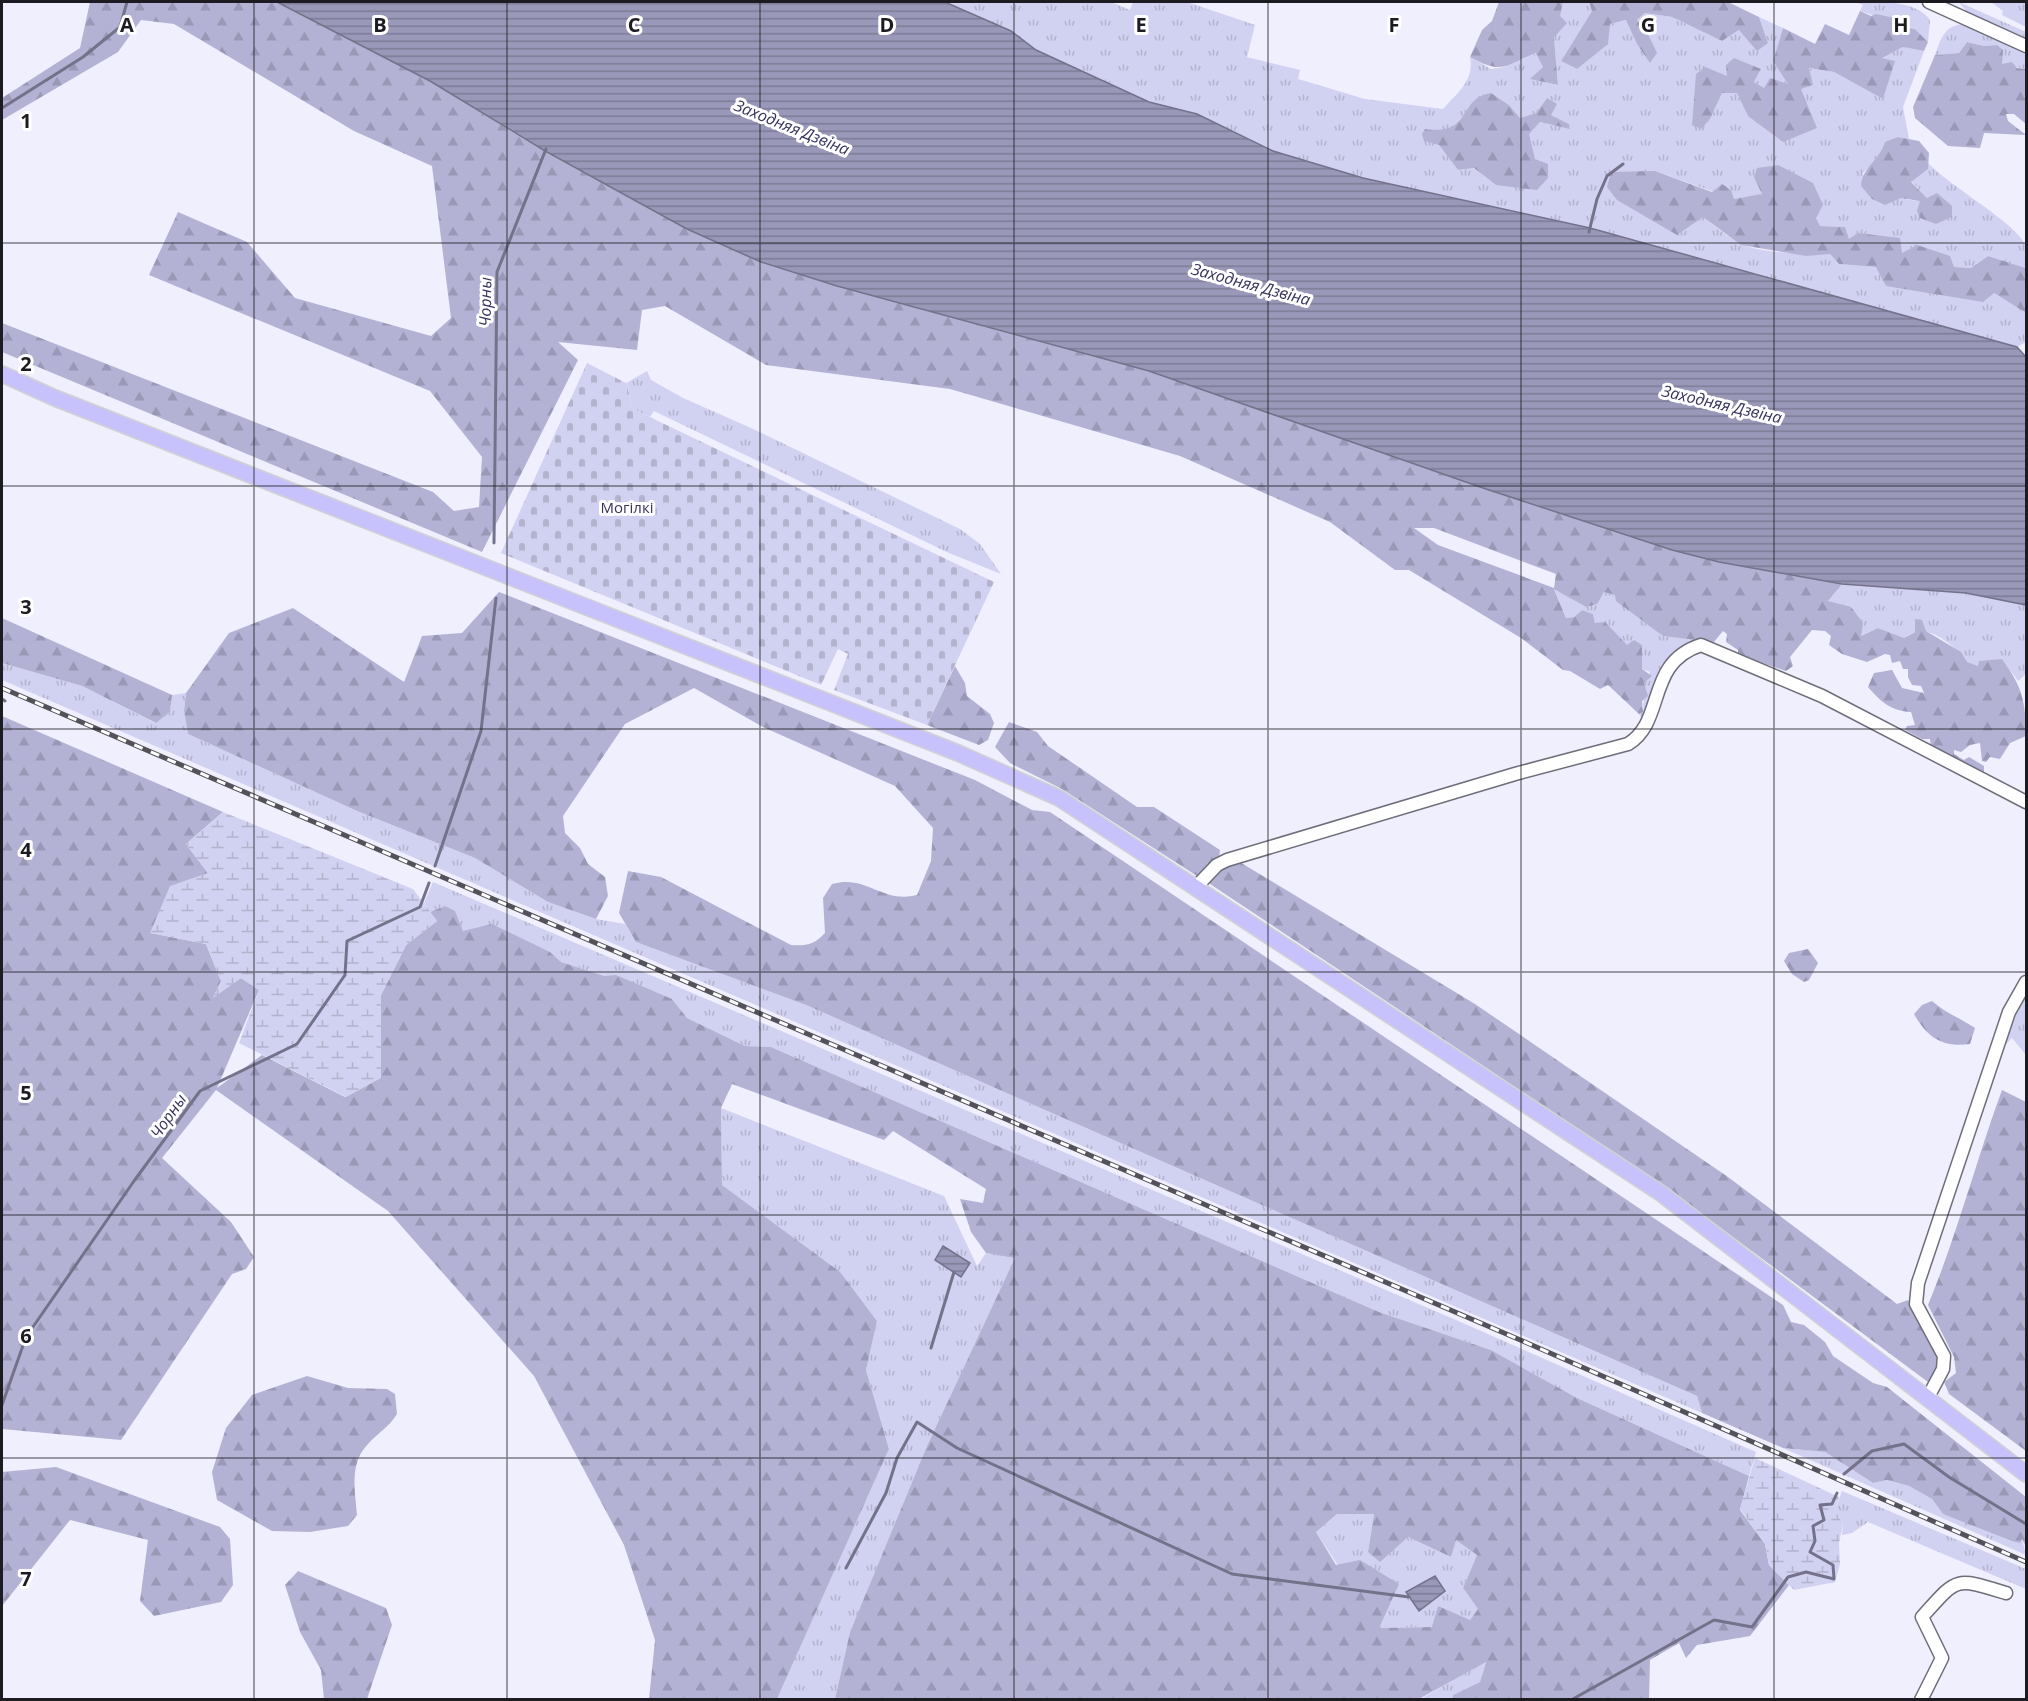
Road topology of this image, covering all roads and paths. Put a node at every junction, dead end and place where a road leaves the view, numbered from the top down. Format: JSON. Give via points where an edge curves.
{"nodes":[{"id":1,"x":1929,"y":2,"type":"edge"},
{"id":2,"x":1947,"y":5,"type":"edge"},
{"id":3,"x":2026,"y":46,"type":"edge"},
{"id":4,"x":2,"y":374,"type":"edge"},
{"id":5,"x":2026,"y":802,"type":"edge"},
{"id":6,"x":1195,"y":888,"type":"junction"},
{"id":7,"x":2026,"y":982,"type":"edge"},
{"id":8,"x":1927,"y":1399,"type":"junction"},
{"id":9,"x":2026,"y":1474,"type":"edge"},
{"id":10,"x":2006,"y":1593,"type":"dead end"},
{"id":11,"x":1921,"y":1700,"type":"edge"}],
"edges":[{"from":1,"to":2,"type":"street"},
{"from":2,"to":3,"type":"street"},
{"from":4,"to":6,"type":"main road","via":[[958,753],[1059,798]]},
{"from":5,"to":6,"type":"street","via":[[1822,696],[1701,645],[1689,649],[1661,679],[1647,724],[1628,744],[1227,860]]},
{"from":6,"to":8,"type":"main road","via":[[1662,1194]]},
{"from":7,"to":8,"type":"street","via":[[2009,1012],[1918,1283],[1917,1304],[1944,1356],[1943,1369]]},
{"from":8,"to":9,"type":"main road"},
{"from":10,"to":11,"type":"street","via":[[1966,1581],[1948,1588],[1922,1617],[1942,1658]]}]}
